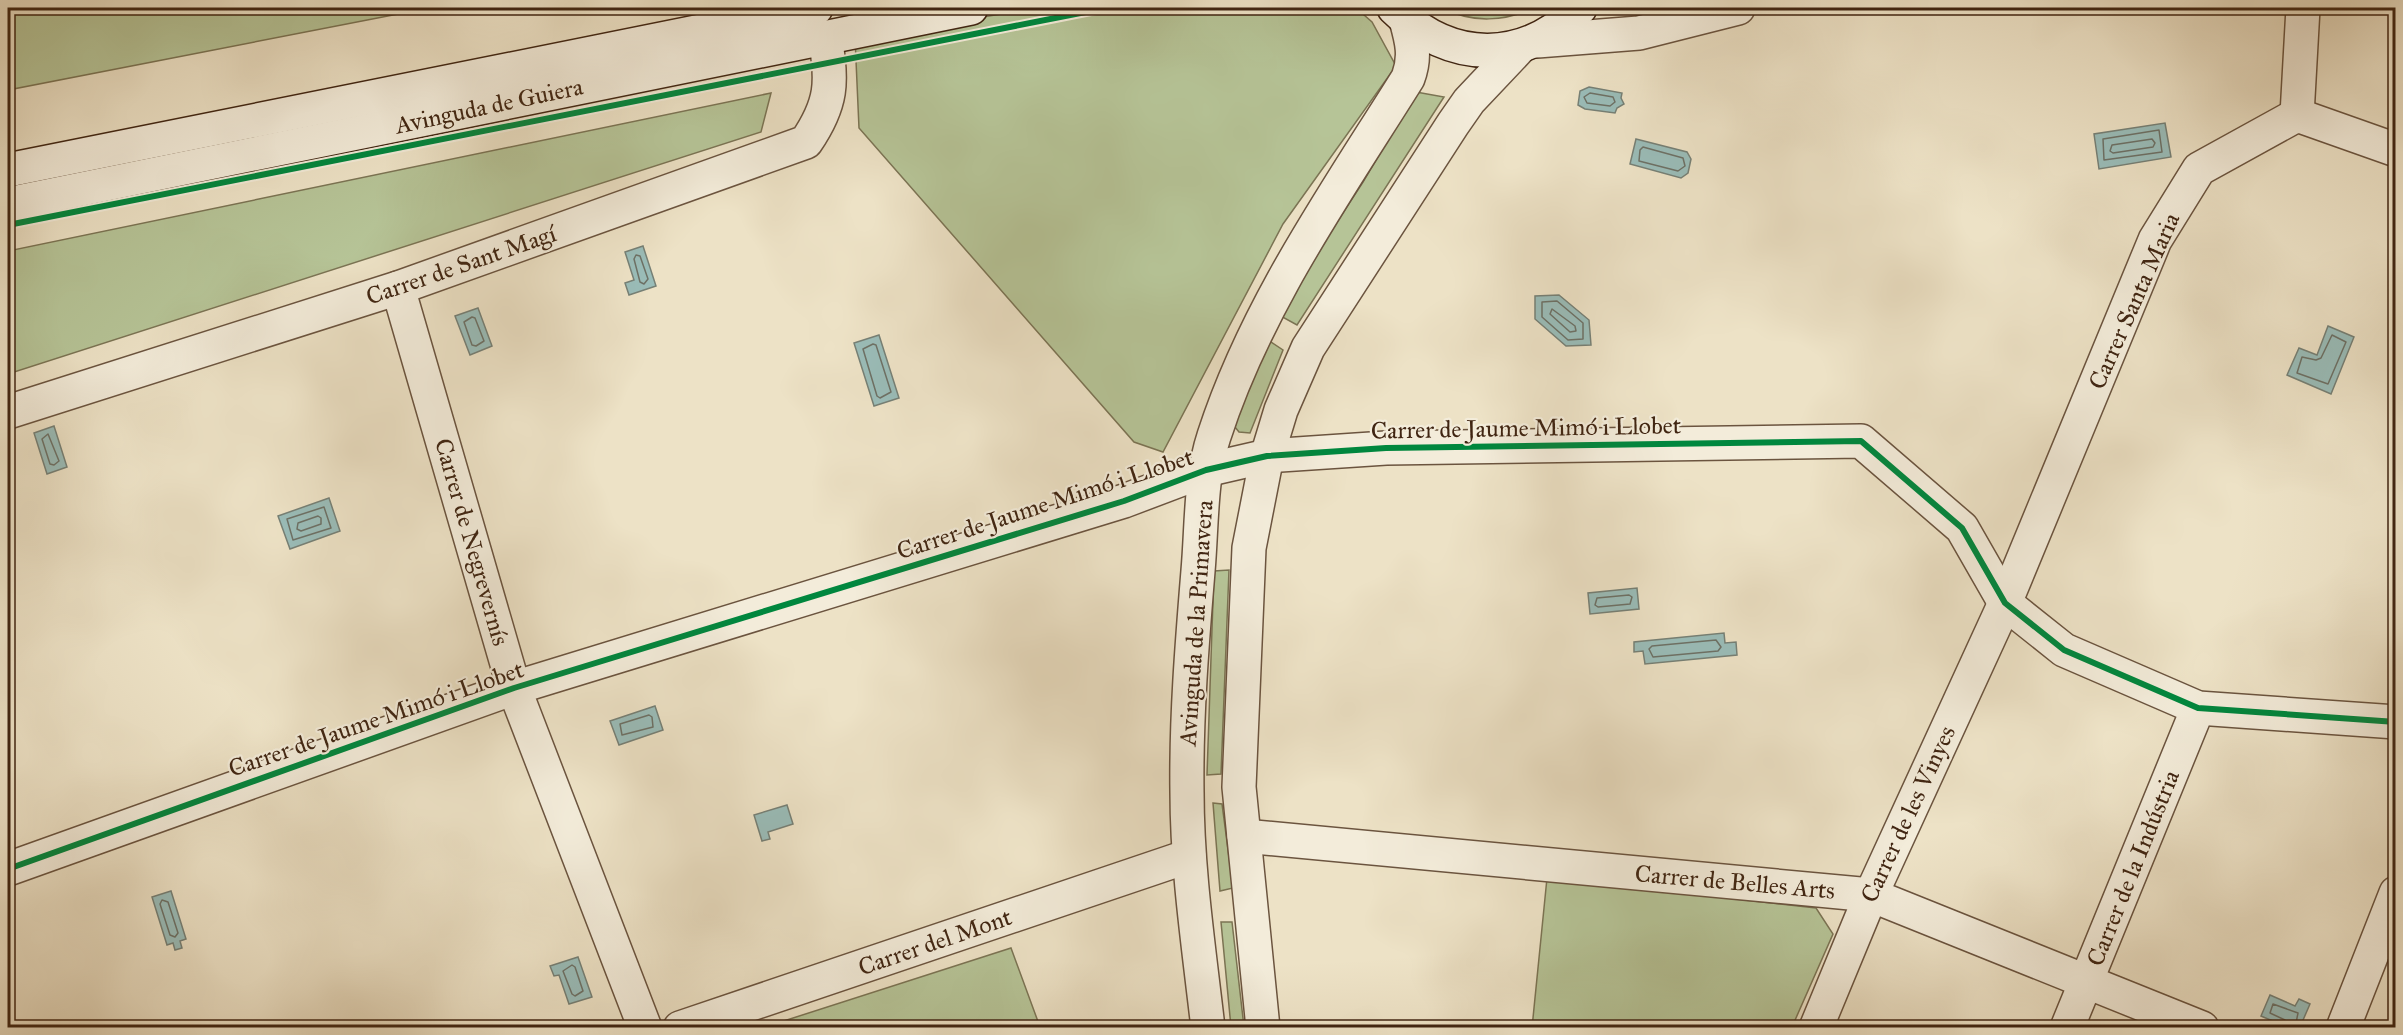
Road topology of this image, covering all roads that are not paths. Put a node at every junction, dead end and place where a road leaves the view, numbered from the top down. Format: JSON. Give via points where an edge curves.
{"nodes":[{"id":1,"x":971,"y":8,"type":"edge"},
{"id":2,"x":1580,"y":8,"type":"edge"},
{"id":3,"x":1738,"y":8,"type":"edge"},
{"id":4,"x":2303,"y":8,"type":"edge"},
{"id":5,"x":1400,"y":14,"type":"edge"},
{"id":6,"x":820,"y":22,"type":"edge"},
{"id":7,"x":1529,"y":44,"type":"junction"},
{"id":8,"x":2297,"y":115,"type":"junction"},
{"id":9,"x":2396,"y":150,"type":"edge"},
{"id":10,"x":8,"y":170,"type":"edge"},
{"id":11,"x":8,"y":204,"type":"edge"},
{"id":12,"x":398,"y":288,"type":"junction"},
{"id":13,"x":8,"y":412,"type":"edge"},
{"id":14,"x":1267,"y":456,"type":"junction"},
{"id":15,"x":1206,"y":470,"type":"junction"},
{"id":16,"x":2005,"y":603,"type":"junction"},
{"id":17,"x":514,"y":688,"type":"junction"},
{"id":18,"x":2198,"y":708,"type":"junction"},
{"id":19,"x":2396,"y":722,"type":"edge"},
{"id":20,"x":1244,"y":836,"type":"junction"},
{"id":21,"x":1189,"y":856,"type":"junction"},
{"id":22,"x":8,"y":869,"type":"edge"},
{"id":23,"x":2396,"y":893,"type":"edge"},
{"id":24,"x":1871,"y":895,"type":"junction"},
{"id":25,"x":2088,"y":980,"type":"junction"},
{"id":26,"x":645,"y":1028,"type":"edge"},
{"id":27,"x":680,"y":1028,"type":"edge"},
{"id":28,"x":1208,"y":1028,"type":"edge"},
{"id":29,"x":1263,"y":1028,"type":"edge"},
{"id":30,"x":1816,"y":1028,"type":"edge"},
{"id":31,"x":2067,"y":1028,"type":"edge"},
{"id":32,"x":2202,"y":1028,"type":"edge"},
{"id":33,"x":2343,"y":1028,"type":"edge"}],
"edges":[{"from":1,"to":6,"type":"street","name":"Avinguda de Guiera"},
{"from":2,"to":7,"type":"street"},
{"from":3,"to":7,"type":"street","via":[[1639,33]]},
{"from":4,"to":8,"type":"street"},
{"from":5,"to":7,"type":"street","via":[[1427,36],[1461,48],[1496,50]]},
{"from":5,"to":15,"type":"street","name":"Avinguda de la Primavera","via":[[1413,43],[1414,64],[1266,311],[1230,392]]},
{"from":6,"to":10,"type":"street","name":"Avinguda de Guiera"},
{"from":6,"to":11,"type":"street","name":"Avinguda de Guiera"},
{"from":6,"to":12,"type":"street","name":"Carrer de Sant Magí","via":[[830,90],[823,117],[806,142]]},
{"from":7,"to":14,"type":"street","name":"Avinguda de la Primavera","via":[[1469,101],[1453,123],[1308,348],[1281,410]]},
{"from":8,"to":9,"type":"street"},
{"from":8,"to":16,"type":"street","name":"Carrer Santa Maria","via":[[2199,169],[2155,240]]},
{"from":12,"to":13,"type":"street","name":"Carrer de Sant Magí"},
{"from":12,"to":17,"type":"street","name":"Carrer de Negrevernís"},
{"from":14,"to":15,"type":"street","name":"Carrer de Jaume Mimó i Llobet"},
{"from":14,"to":16,"type":"street","name":"Carrer de Jaume Mimó i Llobet","via":[[1386,448],[1861,441],[1962,528]]},
{"from":14,"to":20,"type":"street","name":"Avinguda de la Primavera","via":[[1249,548],[1239,787]]},
{"from":15,"to":17,"type":"street","name":"Carrer de Jaume Mimó i Llobet","via":[[1124,501]]},
{"from":15,"to":21,"type":"street","name":"Avinguda de la Primavera","via":[[1191,659],[1186,792]]},
{"from":16,"to":18,"type":"street","name":"Carrer de Jaume Mimó i Llobet","via":[[2064,650]]},
{"from":16,"to":24,"type":"street","name":"Carrer de les Vinyes"},
{"from":17,"to":22,"type":"street","name":"Carrer de Jaume Mimó i Llobet"},
{"from":17,"to":26,"type":"street","name":"Carrer de Negrevernís"},
{"from":18,"to":19,"type":"street","name":"Carrer de Jaume Mimó i Llobet"},
{"from":18,"to":25,"type":"street","name":"Carrer de la Indústria"},
{"from":20,"to":24,"type":"street","name":"Carrer de Belles Arts"},
{"from":20,"to":29,"type":"street","name":"Avinguda de la Primavera"},
{"from":21,"to":27,"type":"street","name":"Carrer del Mont"},
{"from":21,"to":28,"type":"street","name":"Avinguda de la Primavera"},
{"from":23,"to":33,"type":"street"},
{"from":24,"to":25,"type":"street","name":"Carrer de Belles Arts"},
{"from":24,"to":30,"type":"street","name":"Carrer de les Vinyes"},
{"from":25,"to":31,"type":"street","name":"Carrer de la Indústria"},
{"from":25,"to":32,"type":"street","name":"Carrer de Belles Arts"}]}
